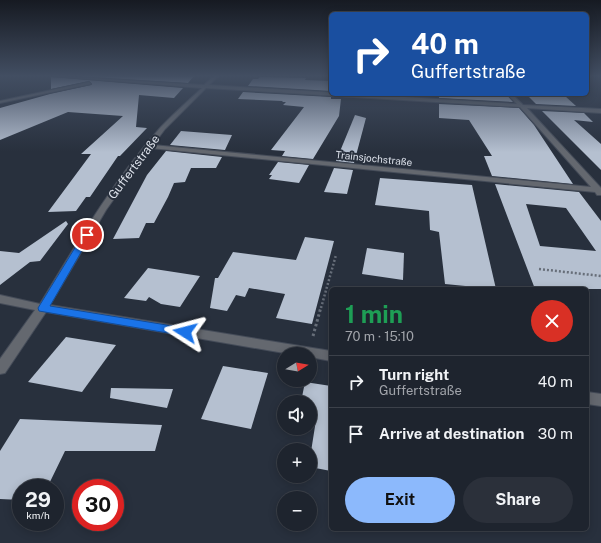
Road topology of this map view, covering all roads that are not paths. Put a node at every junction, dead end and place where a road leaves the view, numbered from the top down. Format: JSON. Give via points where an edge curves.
{"nodes":[{"id":1,"x":190,"y":101,"type":"edge"},
{"id":2,"x":448,"y":101,"type":"edge"},
{"id":3,"x":516,"y":101,"type":"edge"},
{"id":4,"x":521,"y":106,"type":"junction"},
{"id":5,"x":601,"y":111,"type":"edge"},
{"id":6,"x":148,"y":146,"type":"junction"},
{"id":7,"x":599,"y":192,"type":"edge"},
{"id":8,"x":0,"y":299,"type":"edge"},
{"id":9,"x":43,"y":308,"type":"junction"},
{"id":10,"x":329,"y":356,"type":"edge"},
{"id":11,"x":0,"y":369,"type":"edge"},
{"id":12,"x":589,"y":398,"type":"edge"},
{"id":13,"x":601,"y":400,"type":"edge"}],
"edges":[{"from":1,"to":6,"type":"street","name":"Guffertstraße"},
{"from":2,"to":4,"type":"street"},
{"from":3,"to":4,"type":"street"},
{"from":4,"to":5,"type":"street"},
{"from":4,"to":7,"type":"street"},
{"from":6,"to":7,"type":"street","name":"Trainsjochstraße"},
{"from":6,"to":9,"type":"street","name":"Guffertstraße","via":[[102,210]]},
{"from":8,"to":9,"type":"street"},
{"from":9,"to":10,"type":"street"},
{"from":9,"to":11,"type":"street","name":"Guffertstraße"},
{"from":12,"to":13,"type":"street"}]}
